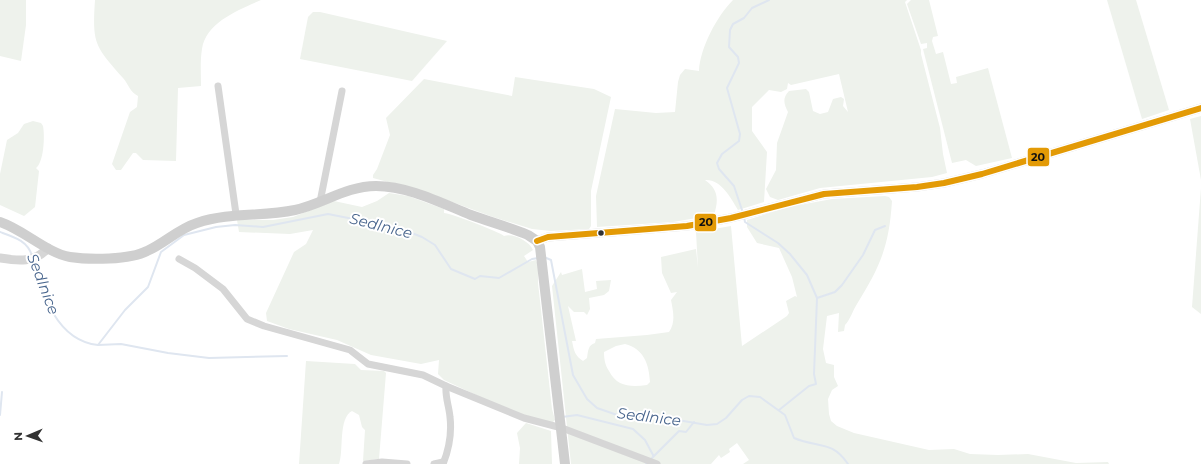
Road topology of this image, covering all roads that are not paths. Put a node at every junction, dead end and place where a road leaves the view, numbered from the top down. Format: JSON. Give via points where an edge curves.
{"nodes":[{"id":1,"x":218,"y":86,"type":"dead end"},
{"id":2,"x":342,"y":91,"type":"dead end"},
{"id":3,"x":1201,"y":108,"type":"edge"},
{"id":4,"x":320,"y":202,"type":"junction"},
{"id":5,"x":236,"y":214,"type":"junction"},
{"id":6,"x":0,"y":222,"type":"edge"},
{"id":7,"x":537,"y":241,"type":"junction"},
{"id":8,"x":44,"y":251,"type":"junction"},
{"id":9,"x":0,"y":258,"type":"edge"},
{"id":10,"x":179,"y":259,"type":"dead end"},
{"id":11,"x":446,"y":386,"type":"junction"},
{"id":12,"x":562,"y":428,"type":"junction"},
{"id":13,"x":443,"y":463,"type":"edge"},
{"id":14,"x":366,"y":464,"type":"edge"},
{"id":15,"x":407,"y":464,"type":"edge"},
{"id":16,"x":434,"y":464,"type":"edge"},
{"id":17,"x":565,"y":464,"type":"edge"},
{"id":18,"x":657,"y":464,"type":"edge"}],
"edges":[{"from":1,"to":5,"type":"street"},
{"from":2,"to":4,"type":"street"},
{"from":3,"to":7,"type":"street","via":[[982,174],[944,183],[824,194],[731,218],[687,226],[548,237]]},
{"from":4,"to":5,"type":"main road","via":[[288,212]]},
{"from":4,"to":7,"type":"main road","via":[[358,187],[392,188],[424,197],[522,233]]},
{"from":5,"to":8,"type":"main road","via":[[186,227],[147,252],[136,256],[75,258]]},
{"from":6,"to":8,"type":"main road","via":[[19,230]]},
{"from":7,"to":12,"type":"main road","via":[[541,251]]},
{"from":8,"to":9,"type":"street","via":[[27,260]]},
{"from":10,"to":11,"type":"street","via":[[223,290],[247,319],[350,350],[368,364],[423,375]]},
{"from":11,"to":12,"type":"street","via":[[524,418]]},
{"from":11,"to":13,"type":"street","via":[[450,440]]},
{"from":12,"to":17,"type":"main road"},
{"from":12,"to":18,"type":"street"},
{"from":13,"to":16,"type":"street"},
{"from":14,"to":15,"type":"street"}]}
